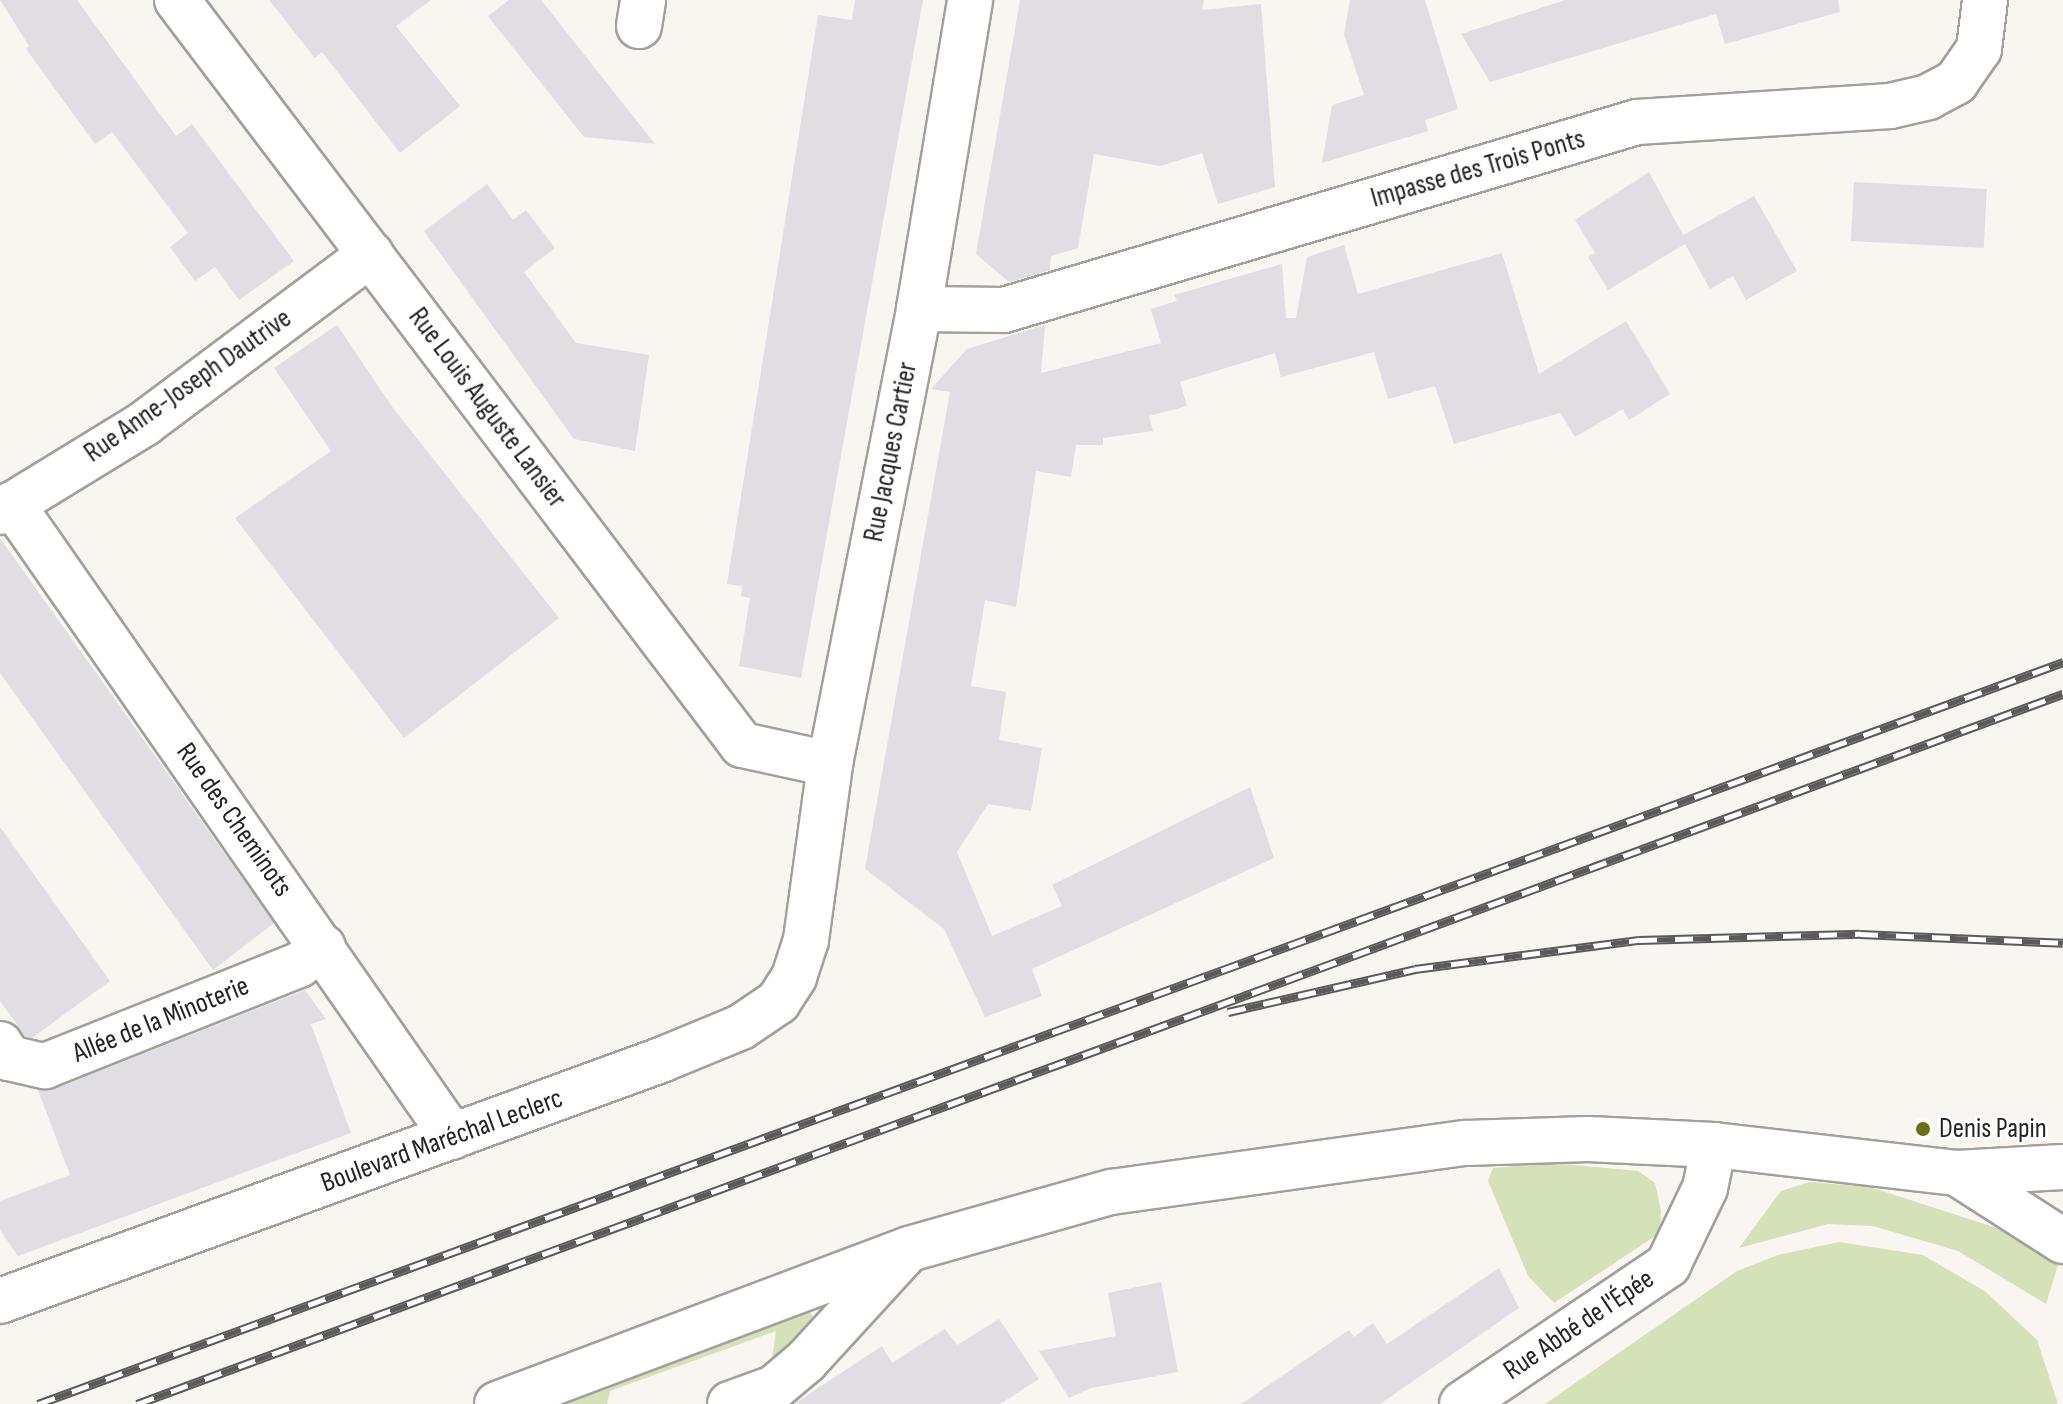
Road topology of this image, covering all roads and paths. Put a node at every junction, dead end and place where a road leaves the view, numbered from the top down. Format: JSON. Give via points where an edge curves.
{"nodes":[{"id":1,"x":177,"y":0,"type":"edge"},
{"id":2,"x":970,"y":0,"type":"edge"},
{"id":3,"x":1985,"y":0,"type":"edge"},
{"id":4,"x":371,"y":254,"type":"junction"},
{"id":5,"x":919,"y":309,"type":"junction"},
{"id":6,"x":6,"y":508,"type":"edge"},
{"id":7,"x":830,"y":764,"type":"junction"},
{"id":8,"x":811,"y":904,"type":"joint"},
{"id":9,"x":323,"y":947,"type":"junction"},
{"id":10,"x":0,"y":1044,"type":"edge"},
{"id":11,"x":453,"y":1137,"type":"junction"},
{"id":12,"x":1714,"y":1145,"type":"junction"},
{"id":13,"x":2063,"y":1167,"type":"edge"},
{"id":14,"x":1957,"y":1173,"type":"junction"},
{"id":15,"x":2063,"y":1241,"type":"edge"},
{"id":16,"x":909,"y":1249,"type":"junction"},
{"id":17,"x":0,"y":1301,"type":"edge"},
{"id":18,"x":497,"y":1404,"type":"edge"},
{"id":19,"x":730,"y":1404,"type":"edge"},
{"id":20,"x":1462,"y":1404,"type":"edge"}],
"edges":[{"from":1,"to":4,"type":"street","name":"Rue Louis Auguste Lansier"},
{"from":2,"to":5,"type":"street","name":"Rue Jacques Cartier"},
{"from":3,"to":5,"type":"street","name":"Impasse des Trois Ponts","via":[[1979,49],[1956,82],[1928,97],[1890,106],[1637,122],[1004,310]]},
{"from":4,"to":6,"type":"street","name":"Rue Anne-Joseph Dautrive","via":[[145,423]]},
{"from":4,"to":7,"type":"street","name":"Rue Louis Auguste Lansier","via":[[742,745]]},
{"from":5,"to":7,"type":"street","name":"Rue Jacques Cartier"},
{"from":6,"to":9,"type":"street","name":"Rue des Cheminots"},
{"from":7,"to":8,"type":"street","name":"Rue Jacques Cartier"},
{"from":8,"to":11,"type":"street","name":"Boulevard Maréchal Leclerc","via":[[794,977],[778,1002],[741,1027]]},
{"from":9,"to":10,"type":"street","name":"Allée de la Minoterie","via":[[299,965],[45,1066],[9,1058]]},
{"from":9,"to":11,"type":"street","name":"Rue des Cheminots"},
{"from":11,"to":17,"type":"street","name":"Boulevard Maréchal Leclerc"},
{"from":12,"to":14,"type":"street"},
{"from":12,"to":16,"type":"street","via":[[1588,1139],[1481,1142],[1356,1157],[1111,1192]]},
{"from":12,"to":20,"type":"street","name":"Rue Abbé de l'Épée","via":[[1705,1188],[1668,1265]]},
{"from":13,"to":14,"type":"street"},
{"from":14,"to":15,"type":"street"},
{"from":16,"to":18,"type":"street"},
{"from":16,"to":19,"type":"street","via":[[806,1361],[774,1388]]}]}
